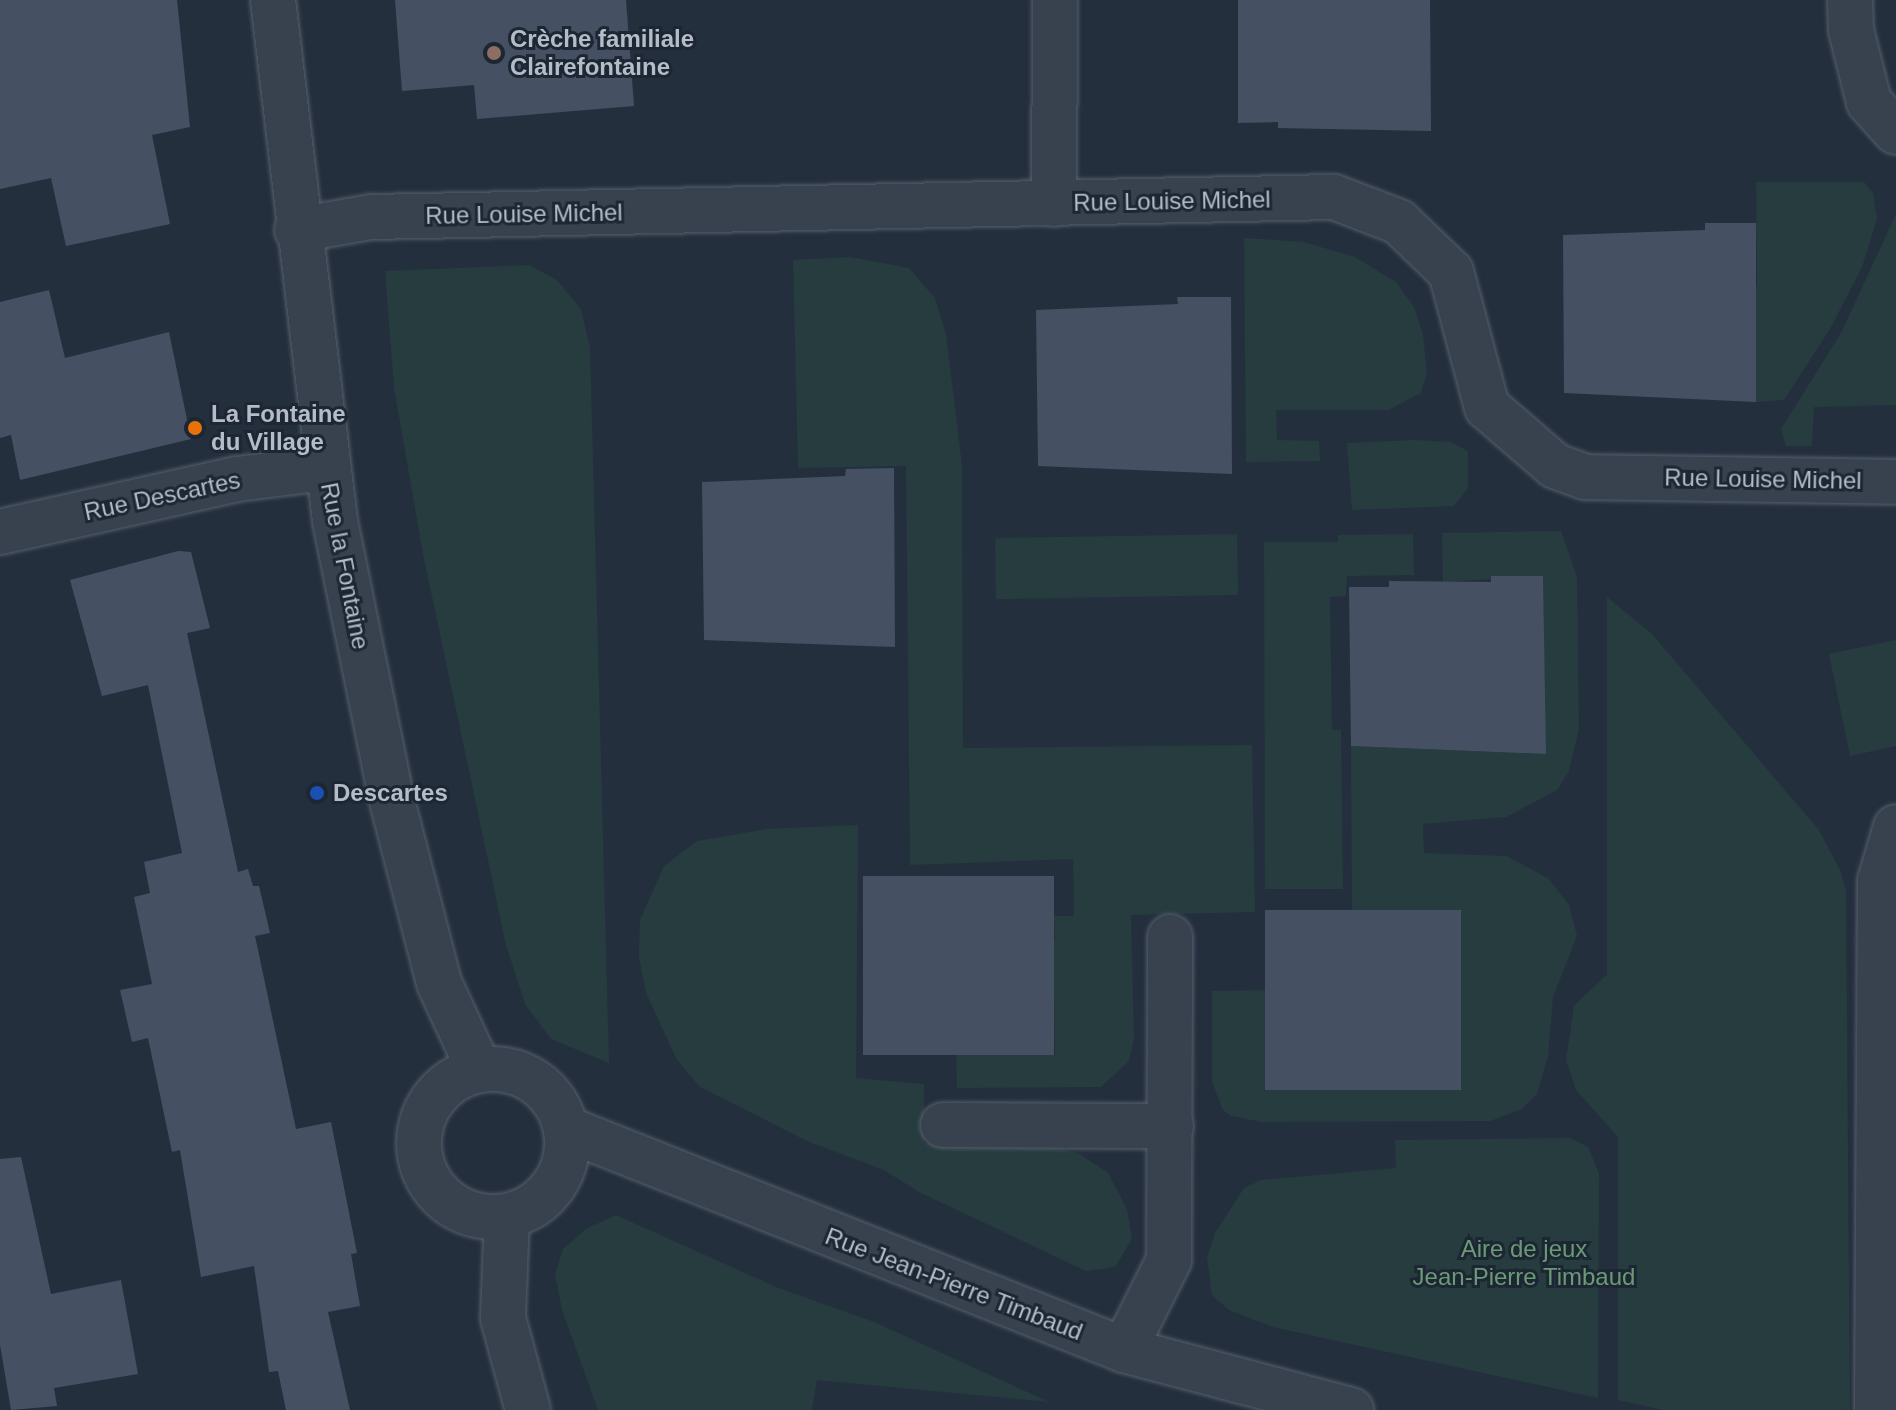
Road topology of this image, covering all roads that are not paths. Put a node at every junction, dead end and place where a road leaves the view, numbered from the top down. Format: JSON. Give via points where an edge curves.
{"nodes":[{"id":1,"x":273,"y":0,"type":"edge"},
{"id":2,"x":1055,"y":0,"type":"edge"},
{"id":3,"x":1850,"y":0,"type":"edge"},
{"id":4,"x":1896,"y":132,"type":"edge"},
{"id":5,"x":1054,"y":204,"type":"junction"},
{"id":6,"x":297,"y":230,"type":"junction"},
{"id":7,"x":326,"y":468,"type":"junction"},
{"id":8,"x":1896,"y":482,"type":"edge"},
{"id":9,"x":0,"y":532,"type":"edge"},
{"id":10,"x":1896,"y":827,"type":"edge"},
{"id":11,"x":1170,"y":937,"type":"dead end"},
{"id":12,"x":479,"y":1069,"type":"junction"},
{"id":13,"x":943,"y":1125,"type":"dead end"},
{"id":14,"x":1171,"y":1126,"type":"junction"},
{"id":15,"x":567,"y":1129,"type":"junction"},
{"id":16,"x":507,"y":1217,"type":"junction"},
{"id":17,"x":1124,"y":1350,"type":"junction"},
{"id":18,"x":528,"y":1410,"type":"edge"},
{"id":19,"x":1351,"y":1410,"type":"edge"},
{"id":20,"x":1877,"y":1410,"type":"edge"}],
"edges":[{"from":1,"to":6,"type":"street","name":"Rue la Fontaine"},
{"from":2,"to":5,"type":"street"},
{"from":3,"to":4,"type":"street","via":[[1851,30],[1869,102]]},
{"from":5,"to":6,"type":"street","name":"Rue Louise Michel","via":[[371,217]]},
{"from":5,"to":8,"type":"street","name":"Rue Louise Michel","via":[[1334,197],[1399,222],[1451,272],[1487,407],[1555,466],[1586,477]]},
{"from":6,"to":7,"type":"street","name":"Rue la Fontaine"},
{"from":7,"to":9,"type":"street","name":"Rue Descartes","via":[[237,479]]},
{"from":7,"to":12,"type":"street","name":"Rue la Fontaine","via":[[391,797],[439,983]]},
{"from":10,"to":20,"type":"street","via":[[1880,881]]},
{"from":11,"to":14,"type":"street"},
{"from":12,"to":15,"type":"street","via":[[508,1070],[535,1081],[556,1102]]},
{"from":12,"to":16,"type":"street","via":[[452,1080],[431,1101],[420,1128],[419,1157],[430,1184],[451,1205],[478,1217]]},
{"from":13,"to":14,"type":"street"},
{"from":14,"to":17,"type":"street","via":[[1169,1260]]},
{"from":15,"to":16,"type":"street","via":[[566,1161],[555,1185],[535,1206]]},
{"from":15,"to":17,"type":"street","name":"Rue Jean-Pierre Timbaud"},
{"from":16,"to":18,"type":"street","via":[[503,1318]]},
{"from":17,"to":19,"type":"street","name":"Rue Jean-Pierre Timbaud"}]}
